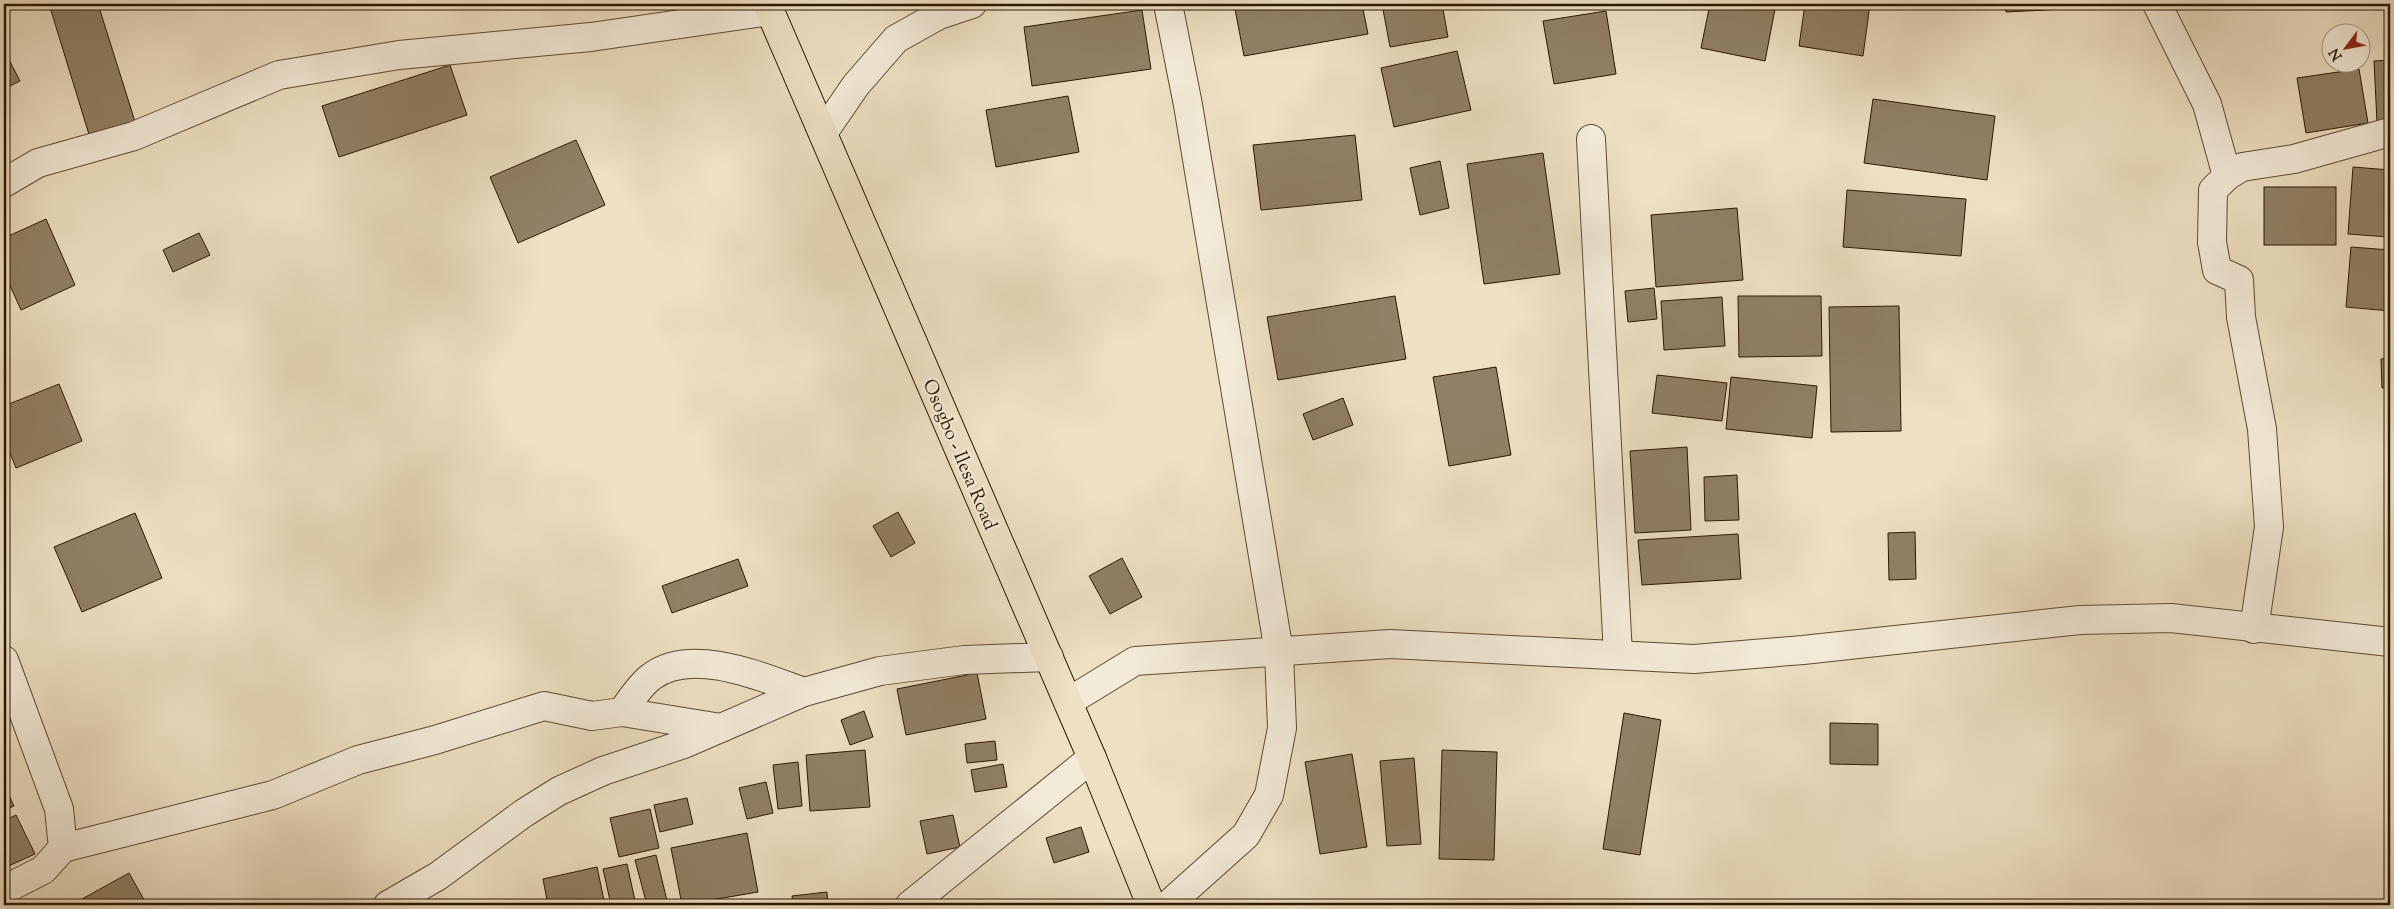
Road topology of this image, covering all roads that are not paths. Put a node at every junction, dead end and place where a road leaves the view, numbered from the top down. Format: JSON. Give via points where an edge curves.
{"nodes":[{"id":1,"x":972,"y":4,"type":"edge"},
{"id":2,"x":1168,"y":4,"type":"edge"},
{"id":3,"x":2158,"y":4,"type":"edge"},
{"id":4,"x":769,"y":7,"type":"edge"},
{"id":5,"x":2390,"y":132,"type":"edge"},
{"id":6,"x":823,"y":133,"type":"junction"},
{"id":7,"x":1591,"y":139,"type":"dead end"},
{"id":8,"x":2227,"y":176,"type":"junction"},
{"id":9,"x":4,"y":182,"type":"edge"},
{"id":10,"x":2254,"y":629,"type":"junction"},
{"id":11,"x":2390,"y":642,"type":"edge"},
{"id":12,"x":1279,"y":652,"type":"junction"},
{"id":13,"x":1618,"y":655,"type":"junction"},
{"id":14,"x":1049,"y":657,"type":"junction"},
{"id":15,"x":4,"y":660,"type":"edge"},
{"id":16,"x":804,"y":692,"type":"junction"},
{"id":17,"x":1068,"y":702,"type":"junction"},
{"id":18,"x":622,"y":712,"type":"junction"},
{"id":19,"x":721,"y":728,"type":"junction"},
{"id":20,"x":1092,"y":758,"type":"junction"},
{"id":21,"x":63,"y":848,"type":"junction"},
{"id":22,"x":4,"y":890,"type":"edge"},
{"id":23,"x":388,"y":905,"type":"edge"},
{"id":24,"x":910,"y":905,"type":"edge"},
{"id":25,"x":1151,"y":905,"type":"edge"},
{"id":26,"x":1168,"y":905,"type":"edge"}],
"edges":[{"from":1,"to":6,"type":"street","via":[[939,15],[896,39],[856,85]]},
{"from":2,"to":12,"type":"street","via":[[1190,114]]},
{"from":3,"to":8,"type":"street","via":[[2207,104]]},
{"from":4,"to":6,"type":"main road","name":"Osogbo - Ilesa Road"},
{"from":4,"to":9,"type":"street","via":[[592,37],[399,56],[279,75],[134,136],[38,163]]},
{"from":5,"to":8,"type":"street","via":[[2294,159],[2242,167]]},
{"from":6,"to":14,"type":"main road","name":"Osogbo - Ilesa Road"},
{"from":7,"to":13,"type":"street"},
{"from":8,"to":10,"type":"street","via":[[2213,190],[2212,242],[2217,270],[2239,280],[2241,317],[2262,429],[2270,526]]},
{"from":10,"to":11,"type":"street"},
{"from":10,"to":13,"type":"street","via":[[2172,618],[2080,620],[1704,658]]},
{"from":12,"to":13,"type":"street","via":[[1390,644]]},
{"from":12,"to":17,"type":"street","via":[[1135,661]]},
{"from":12,"to":26,"type":"street","via":[[1282,728],[1270,794],[1246,835]]},
{"from":14,"to":16,"type":"street","via":[[964,660],[880,671]]},
{"from":14,"to":17,"type":"main road","name":"Osogbo - Ilesa Road"},
{"from":15,"to":21,"type":"street","via":[[59,809]]},
{"from":16,"to":18,"type":"street","via":[[752,674],[695,663],[670,666],[650,677]]},
{"from":16,"to":19,"type":"street"},
{"from":17,"to":20,"type":"main road","name":"Osogbo - Ilesa Road"},
{"from":18,"to":19,"type":"street"},
{"from":18,"to":21,"type":"street","via":[[592,716],[544,706],[358,760],[272,795]]},
{"from":19,"to":23,"type":"street","via":[[603,771],[559,791],[438,876]]},
{"from":20,"to":24,"type":"street"},
{"from":20,"to":25,"type":"main road","name":"Osogbo - Ilesa Road"},
{"from":21,"to":22,"type":"street","via":[[43,870]]}]}
